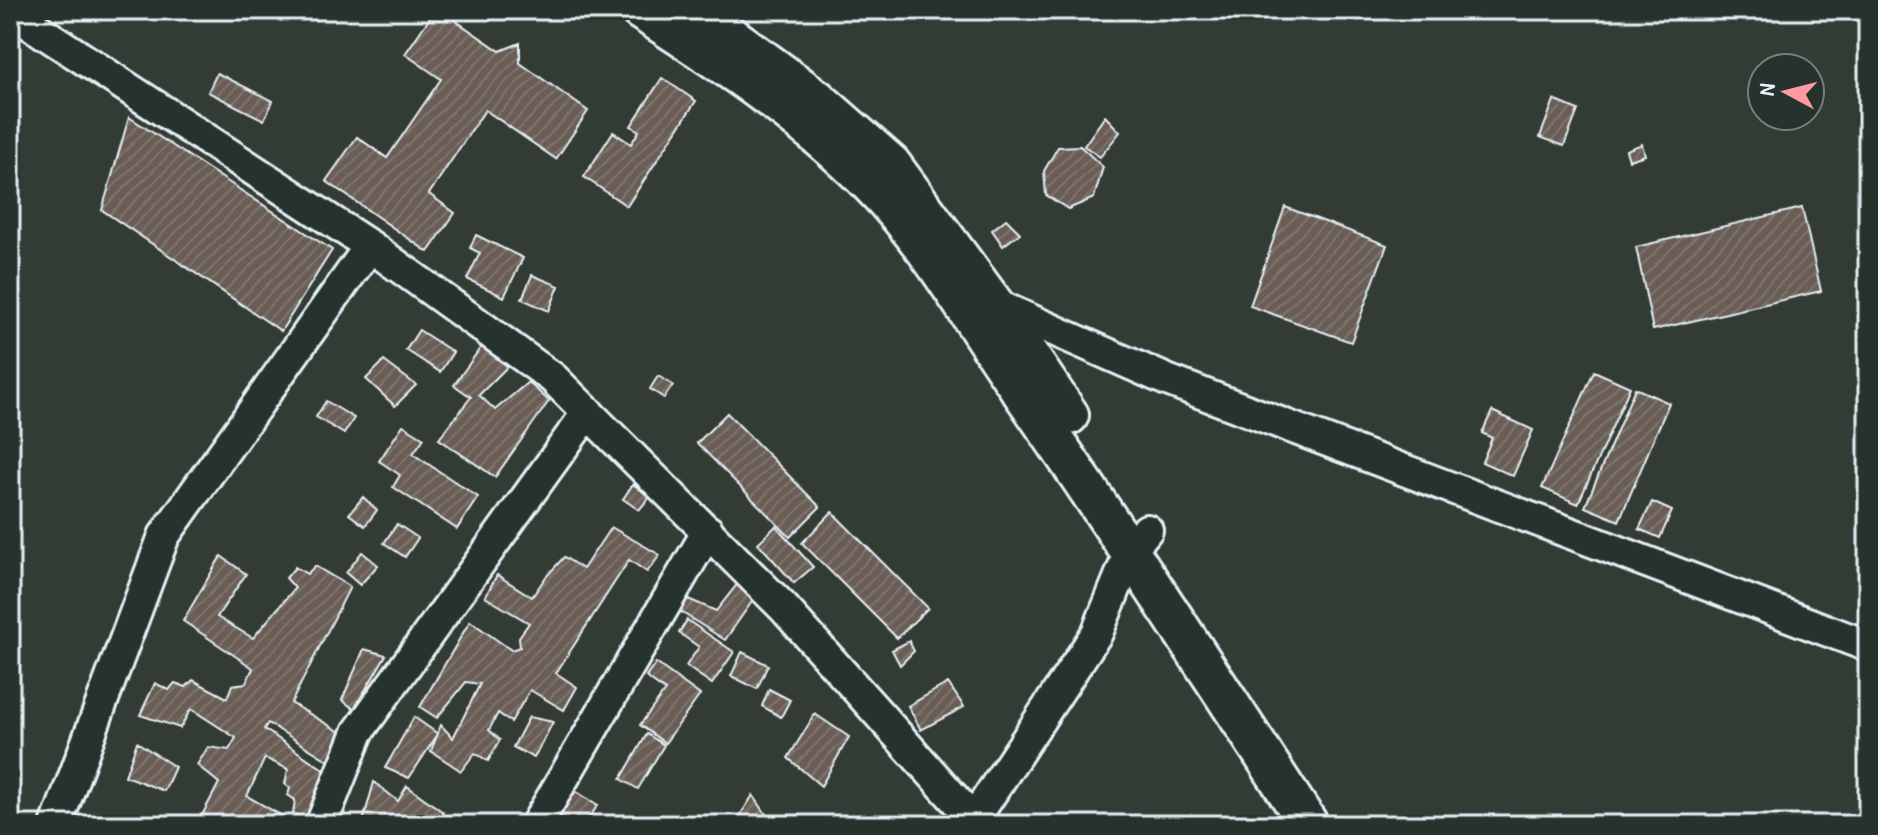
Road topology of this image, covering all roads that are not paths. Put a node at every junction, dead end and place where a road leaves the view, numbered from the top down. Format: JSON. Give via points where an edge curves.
{"nodes":[{"id":1,"x":640,"y":10,"type":"edge"},
{"id":2,"x":690,"y":10,"type":"edge"},
{"id":3,"x":10,"y":11,"type":"edge"},
{"id":4,"x":370,"y":246,"type":"junction"},
{"id":5,"x":994,"y":304,"type":"junction"},
{"id":6,"x":588,"y":412,"type":"junction"},
{"id":7,"x":708,"y":531,"type":"junction"},
{"id":8,"x":1139,"y":540,"type":"junction"},
{"id":9,"x":1868,"y":646,"type":"edge"},
{"id":10,"x":974,"y":823,"type":"edge"},
{"id":11,"x":56,"y":825,"type":"edge"},
{"id":12,"x":321,"y":825,"type":"edge"},
{"id":13,"x":536,"y":825,"type":"edge"},
{"id":14,"x":1309,"y":825,"type":"edge"},
{"id":15,"x":1339,"y":825,"type":"edge"}],
"edges":[{"from":1,"to":8,"type":"street","via":[[759,90],[873,187],[917,238]]},
{"from":2,"to":5,"type":"street","via":[[817,99],[891,164]]},
{"from":3,"to":4,"type":"street"},
{"from":4,"to":6,"type":"street","via":[[553,378]]},
{"from":4,"to":11,"type":"street","via":[[164,536]]},
{"from":5,"to":8,"type":"street"},
{"from":5,"to":9,"type":"street","via":[[1167,380]]},
{"from":6,"to":7,"type":"street"},
{"from":6,"to":12,"type":"street","via":[[358,732]]},
{"from":7,"to":10,"type":"street","via":[[783,607]]},
{"from":7,"to":13,"type":"street"},
{"from":8,"to":10,"type":"street","via":[[1097,633]]},
{"from":8,"to":14,"type":"street"},
{"from":8,"to":15,"type":"street"}]}
